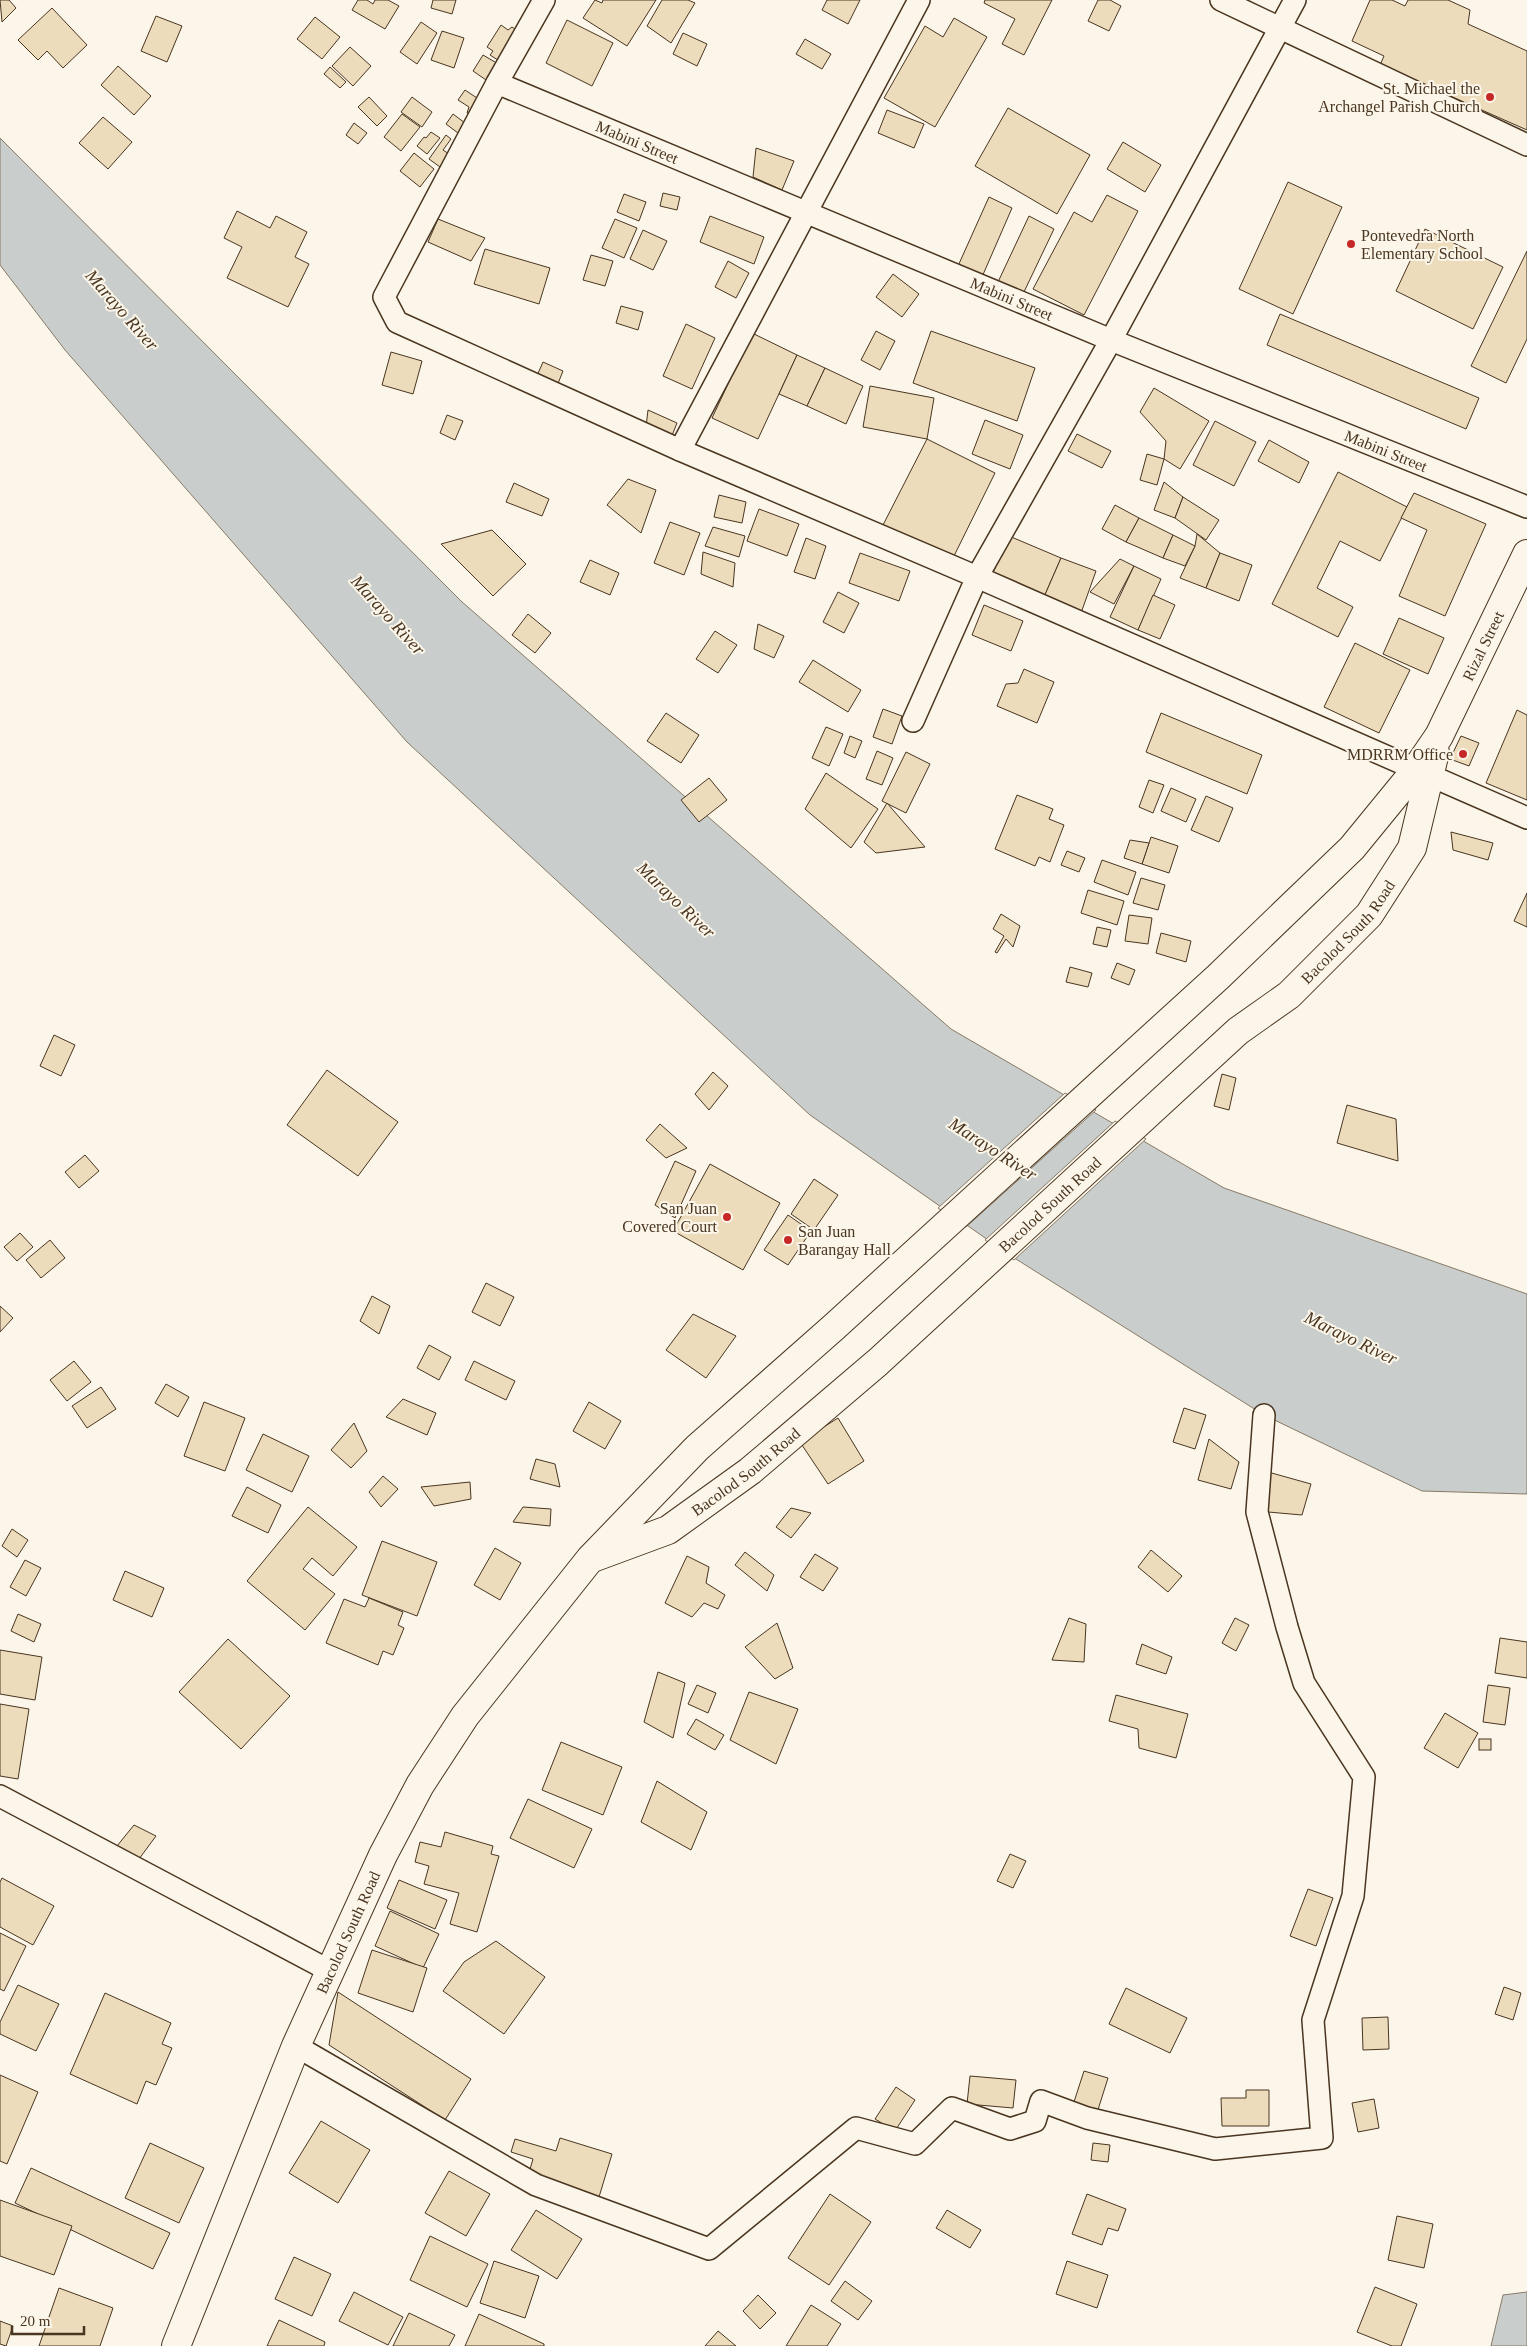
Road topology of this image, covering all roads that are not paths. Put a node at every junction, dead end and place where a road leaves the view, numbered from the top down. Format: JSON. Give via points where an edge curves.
{"nodes":[{"id":1,"x":544,"y":0,"type":"edge"},
{"id":2,"x":919,"y":0,"type":"edge"},
{"id":3,"x":1221,"y":0,"type":"edge"},
{"id":4,"x":1295,"y":0,"type":"edge"},
{"id":5,"x":1280,"y":28,"type":"junction"},
{"id":6,"x":497,"y":83,"type":"junction"},
{"id":7,"x":1527,"y":145,"type":"edge"},
{"id":8,"x":804,"y":213,"type":"junction"},
{"id":9,"x":1111,"y":340,"type":"junction"},
{"id":10,"x":680,"y":450,"type":"junction"},
{"id":11,"x":1527,"y":507,"type":"edge"},
{"id":12,"x":1527,"y":554,"type":"edge"},
{"id":13,"x":977,"y":577,"type":"junction"},
{"id":14,"x":914,"y":721,"type":"dead end"},
{"id":15,"x":1422,"y":774,"type":"junction"},
{"id":16,"x":1527,"y":818,"type":"edge"},
{"id":17,"x":1264,"y":1415,"type":"dead end"},
{"id":18,"x":590,"y":1559,"type":"junction"},
{"id":19,"x":0,"y":1796,"type":"edge"},
{"id":20,"x":330,"y":1971,"type":"junction"},
{"id":21,"x":296,"y":2046,"type":"junction"},
{"id":22,"x":176,"y":2346,"type":"edge"}],
"edges":[{"from":1,"to":6,"type":"street"},
{"from":2,"to":8,"type":"street"},
{"from":3,"to":5,"type":"street"},
{"from":4,"to":5,"type":"street"},
{"from":5,"to":7,"type":"street"},
{"from":5,"to":9,"type":"street"},
{"from":6,"to":8,"type":"street","name":"Mabini Street"},
{"from":6,"to":10,"type":"street","via":[[384,296],[397,322]]},
{"from":8,"to":9,"type":"street","name":"Mabini Street"},
{"from":8,"to":10,"type":"street"},
{"from":9,"to":11,"type":"street","name":"Mabini Street"},
{"from":9,"to":13,"type":"street"},
{"from":10,"to":13,"type":"street"},
{"from":12,"to":15,"type":"highway","name":"Rizal Street"},
{"from":13,"to":14,"type":"street"},
{"from":13,"to":15,"type":"street"},
{"from":15,"to":16,"type":"street"},
{"from":15,"to":18,"type":"highway","name":"Bacolod South Road","via":[[1352,848],[1218,977],[697,1448]]},
{"from":15,"to":18,"type":"highway","name":"Bacolod South Road","via":[[1412,848],[1369,915],[1289,995],[1238,1031],[878,1362],[750,1471],[668,1530]]},
{"from":17,"to":21,"type":"street","via":[[1256,1512],[1287,1627],[1304,1683],[1364,1777],[1353,1896],[1313,2020],[1322,2138],[1215,2149],[1087,2118],[1040,2101],[1035,2121],[1010,2129],[952,2108],[915,2144],[856,2128],[709,2249],[536,2185]]},
{"from":18,"to":20,"type":"highway","name":"Bacolod South Road","via":[[465,1716],[420,1785],[383,1855]]},
{"from":19,"to":20,"type":"street"},
{"from":20,"to":21,"type":"highway","name":"Bacolod South Road"},
{"from":21,"to":22,"type":"highway","name":"Bacolod South Road"}]}
